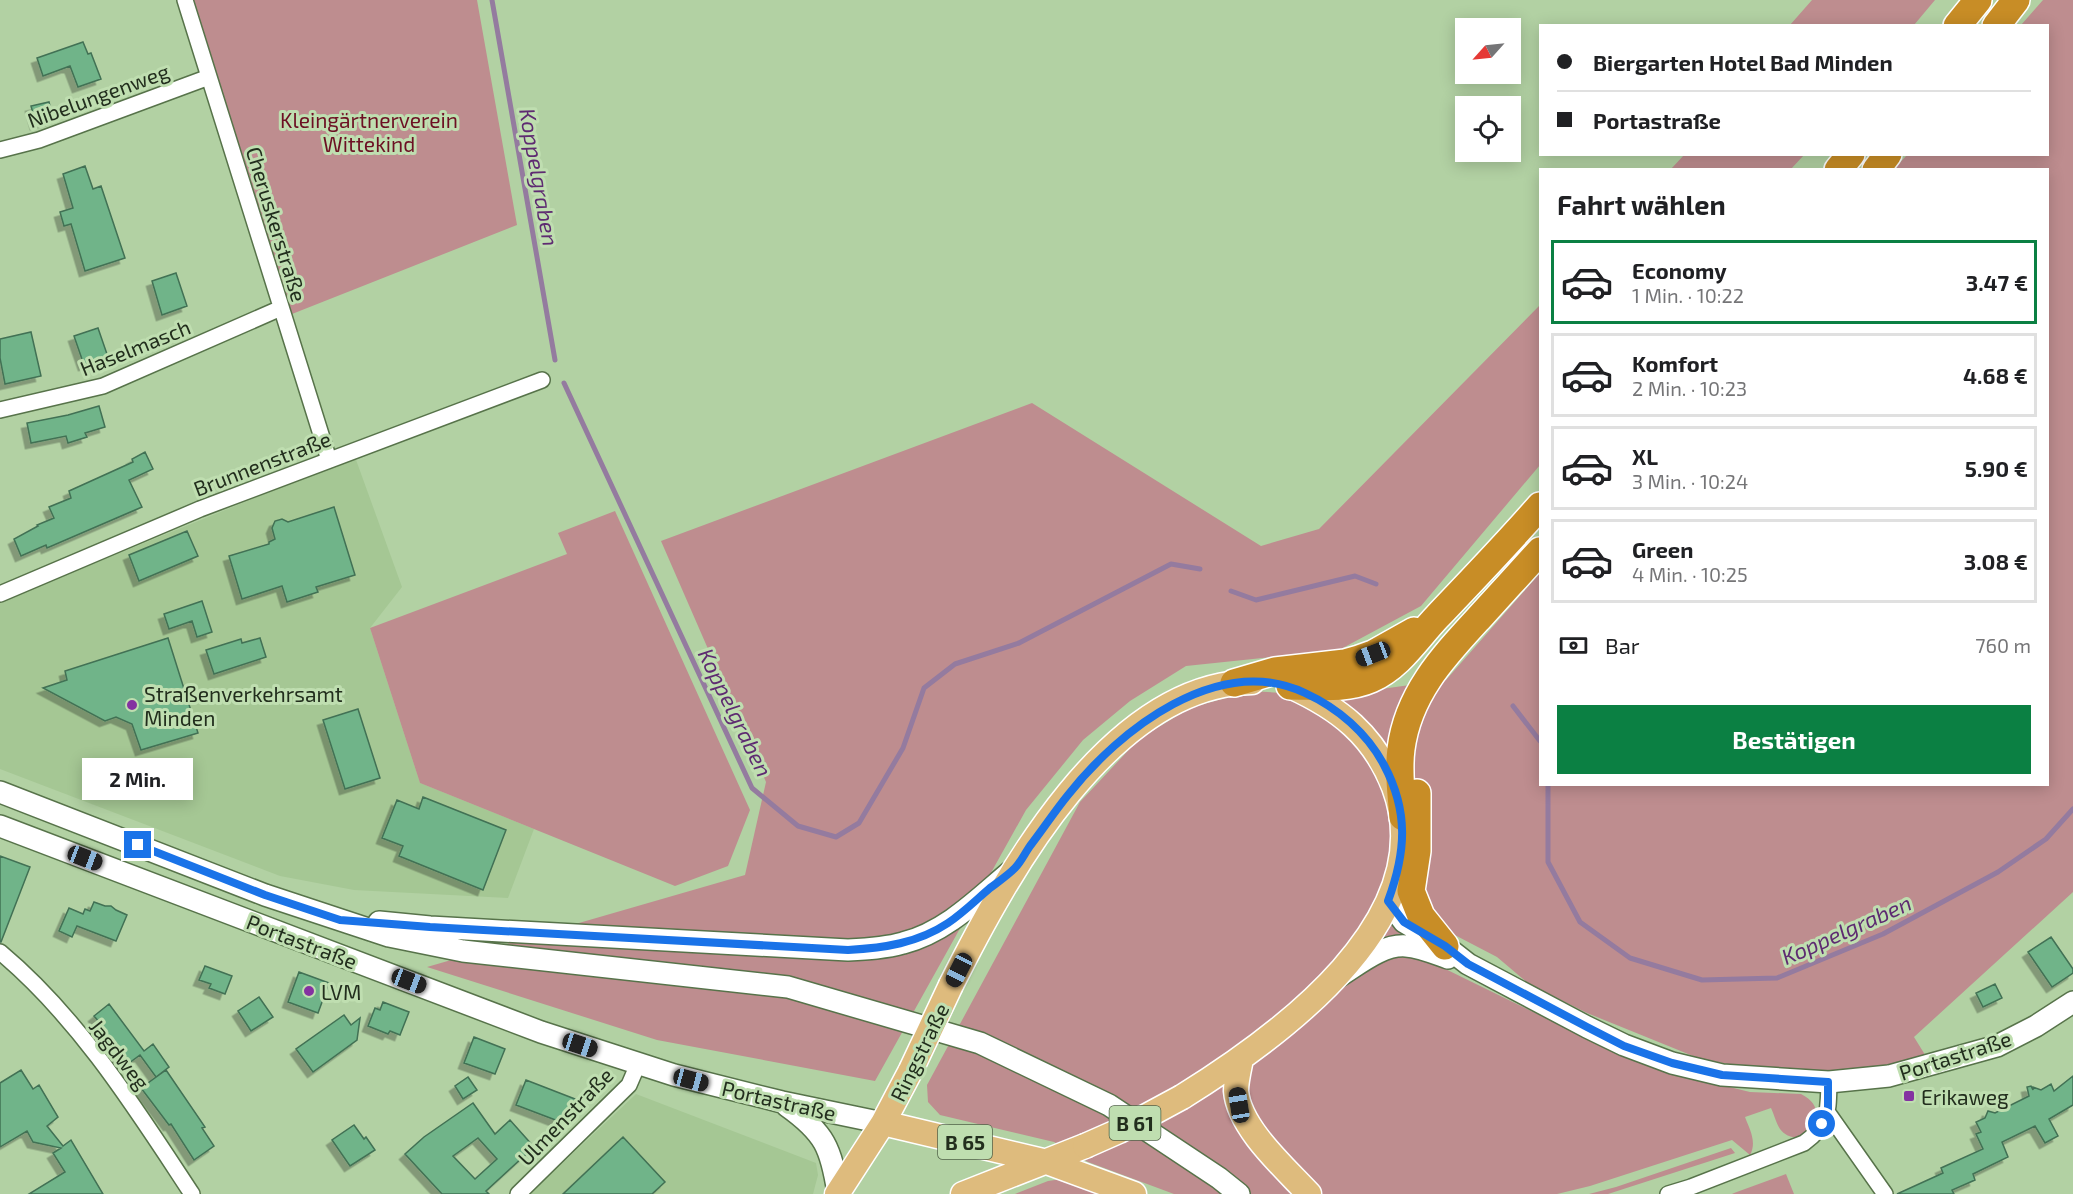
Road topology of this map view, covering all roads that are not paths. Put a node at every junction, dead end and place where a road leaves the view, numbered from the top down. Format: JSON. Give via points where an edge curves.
{"nodes":[{"id":1,"x":185,"y":0,"type":"edge"},
{"id":2,"x":1978,"y":0,"type":"edge"},
{"id":3,"x":2016,"y":0,"type":"edge"},
{"id":4,"x":1960,"y":24,"type":"edge"},
{"id":5,"x":1998,"y":24,"type":"edge"},
{"id":6,"x":209,"y":77,"type":"junction"},
{"id":7,"x":0,"y":150,"type":"edge"},
{"id":8,"x":1849,"y":156,"type":"edge"},
{"id":9,"x":1840,"y":168,"type":"edge"},
{"id":10,"x":280,"y":308,"type":"junction"},
{"id":11,"x":542,"y":380,"type":"dead end"},
{"id":12,"x":0,"y":410,"type":"edge"},
{"id":13,"x":329,"y":460,"type":"junction"},
{"id":14,"x":1539,"y":507,"type":"edge"},
{"id":15,"x":1539,"y":552,"type":"edge"},
{"id":16,"x":0,"y":594,"type":"edge"},
{"id":17,"x":1435,"y":618,"type":"junction"},
{"id":18,"x":1234,"y":683,"type":"junction"},
{"id":19,"x":1290,"y":686,"type":"junction"},
{"id":20,"x":1417,"y":695,"type":"junction"},
{"id":21,"x":0,"y":792,"type":"edge"},
{"id":22,"x":1402,"y":817,"type":"junction"},
{"id":23,"x":0,"y":826,"type":"edge"},
{"id":24,"x":1021,"y":860,"type":"junction"},
{"id":25,"x":1388,"y":901,"type":"junction"},
{"id":26,"x":340,"y":920,"type":"junction"},
{"id":27,"x":1445,"y":946,"type":"junction"},
{"id":28,"x":0,"y":952,"type":"edge"},
{"id":29,"x":1468,"y":964,"type":"junction"},
{"id":30,"x":1335,"y":978,"type":"junction"},
{"id":31,"x":2073,"y":1002,"type":"edge"},
{"id":32,"x":1251,"y":1051,"type":"junction"},
{"id":33,"x":638,"y":1064,"type":"junction"},
{"id":34,"x":1828,"y":1082,"type":"junction"},
{"id":35,"x":782,"y":1102,"type":"junction"},
{"id":36,"x":1828,"y":1113,"type":"junction"},
{"id":37,"x":883,"y":1124,"type":"junction"},
{"id":38,"x":1047,"y":1162,"type":"junction"},
{"id":39,"x":838,"y":1193,"type":"edge"},
{"id":40,"x":192,"y":1194,"type":"edge"},
{"id":41,"x":518,"y":1194,"type":"edge"},
{"id":42,"x":963,"y":1194,"type":"edge"},
{"id":43,"x":1134,"y":1194,"type":"edge"},
{"id":44,"x":1239,"y":1194,"type":"edge"},
{"id":45,"x":1309,"y":1194,"type":"edge"},
{"id":46,"x":1668,"y":1194,"type":"edge"},
{"id":47,"x":1885,"y":1194,"type":"edge"}],
"edges":[{"from":1,"to":6,"type":"street","name":"Cheruskerstraße"},
{"from":2,"to":4,"type":"highway"},
{"from":3,"to":5,"type":"highway"},
{"from":6,"to":7,"type":"street","name":"Nibelungenweg","via":[[39,141]]},
{"from":6,"to":10,"type":"street","name":"Cheruskerstraße"},
{"from":8,"to":9,"type":"highway"},
{"from":10,"to":12,"type":"street","name":"Haselmasch","via":[[103,386]]},
{"from":10,"to":13,"type":"street","name":"Cheruskerstraße"},
{"from":11,"to":13,"type":"street","name":"Brunnenstraße"},
{"from":13,"to":16,"type":"street","name":"Brunnenstraße","via":[[200,509]]},
{"from":14,"to":17,"type":"highway","number":"B 61"},
{"from":15,"to":20,"type":"highway","number":"B 61","via":[[1444,656]]},
{"from":17,"to":18,"type":"highway","via":[[1359,659],[1275,671]]},
{"from":17,"to":19,"type":"highway","number":"B 61","via":[[1409,651],[1370,679],[1332,686]]},
{"from":18,"to":19,"type":"main road","name":"Ringstraße","number":"B 61"},
{"from":18,"to":24,"type":"main road","name":"Ringstraße","number":"B 61","via":[[1173,704],[1129,732],[1088,772]]},
{"from":19,"to":22,"type":"main road","name":"Ringstraße","number":"B 61","via":[[1339,713],[1358,729],[1378,753],[1390,776]]},
{"from":20,"to":22,"type":"highway","number":"B 61","via":[[1401,748]]},
{"from":20,"to":27,"type":"highway","via":[[1418,835],[1411,891],[1421,916]]},
{"from":21,"to":26,"type":"main road","name":"Portastraße","via":[[265,895]]},
{"from":22,"to":25,"type":"main road","number":"B 61","via":[[1400,862]]},
{"from":23,"to":33,"type":"main road","name":"Portastraße","via":[[541,1032]]},
{"from":24,"to":26,"type":"main road","via":[[948,923],[928,935],[870,949]]},
{"from":24,"to":37,"type":"main road","name":"Ringstraße","number":"B 61","bridge":true,"via":[[994,901]]},
{"from":25,"to":27,"type":"main road","name":"Portastraße","via":[[1404,922]]},
{"from":25,"to":30,"type":"main road","number":"B 61","via":[[1369,936]]},
{"from":26,"to":44,"type":"main road","via":[[389,936],[463,951],[788,987],[981,1043],[1109,1105]]},
{"from":27,"to":29,"type":"main road","name":"Portastraße"},
{"from":28,"to":40,"type":"street","name":"Jagdweg","via":[[71,1024],[136,1110]]},
{"from":29,"to":30,"type":"main road","name":"Portastraße","via":[[1419,949],[1395,947]]},
{"from":29,"to":34,"type":"main road","name":"Portastraße","via":[[1624,1046],[1672,1063],[1722,1075]]},
{"from":30,"to":32,"type":"main road","number":"B 61"},
{"from":31,"to":34,"type":"main road","name":"Portastraße","via":[[1997,1046],[1889,1076]]},
{"from":32,"to":38,"type":"main road","number":"B 61","bridge":true,"via":[[1182,1097],[1119,1131]]},
{"from":32,"to":45,"type":"main road","via":[[1236,1090],[1239,1105],[1260,1140]]},
{"from":33,"to":35,"type":"main road","name":"Portastraße"},
{"from":33,"to":41,"type":"street","name":"Ulmenstraße","via":[[629,1084]]},
{"from":34,"to":36,"type":"street"},
{"from":35,"to":37,"type":"main road","name":"Portastraße"},
{"from":35,"to":39,"type":"main road","via":[[807,1120],[828,1146]]},
{"from":36,"to":46,"type":"street","via":[[1816,1135],[1804,1143]]},
{"from":36,"to":47,"type":"street"},
{"from":37,"to":38,"type":"main road","number":"B 65"},
{"from":37,"to":39,"type":"main road","name":"Ringstraße","number":"B 61"},
{"from":38,"to":42,"type":"main road","number":"B 61"},
{"from":38,"to":43,"type":"main road","number":"B 65"}]}
